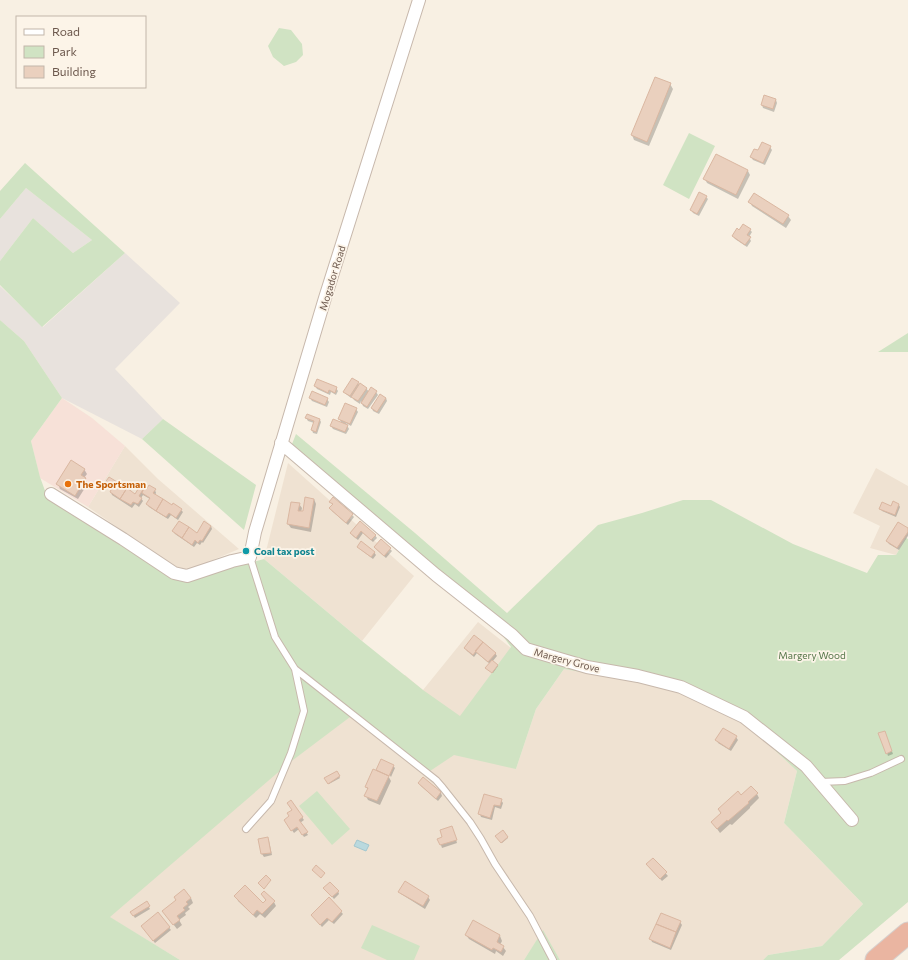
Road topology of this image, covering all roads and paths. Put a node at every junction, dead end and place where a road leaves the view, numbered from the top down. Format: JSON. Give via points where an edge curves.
{"nodes":[{"id":1,"x":419,"y":0,"type":"edge"},
{"id":2,"x":281,"y":443,"type":"junction"},
{"id":3,"x":51,"y":494,"type":"dead end"},
{"id":4,"x":250,"y":557,"type":"junction"},
{"id":5,"x":295,"y":669,"type":"junction"},
{"id":6,"x":901,"y":760,"type":"dead end"},
{"id":7,"x":820,"y":782,"type":"junction"},
{"id":8,"x":852,"y":820,"type":"dead end"},
{"id":9,"x":246,"y":829,"type":"dead end"},
{"id":10,"x":908,"y":933,"type":"edge"},
{"id":11,"x":553,"y":960,"type":"edge"},
{"id":12,"x":876,"y":960,"type":"edge"}],
"edges":[{"from":1,"to":2,"type":"street","name":"Mogador Road"},
{"from":2,"to":4,"type":"street","name":"Mogador Road"},
{"from":2,"to":7,"type":"street","name":"Margery Grove","via":[[526,649],[587,667],[681,687],[744,717],[806,766]]},
{"from":3,"to":4,"type":"street","via":[[174,573],[187,576]]},
{"from":4,"to":5,"type":"lane","via":[[275,637]]},
{"from":5,"to":9,"type":"lane","via":[[304,711],[291,753],[271,801]]},
{"from":5,"to":11,"type":"lane","via":[[436,780],[470,822],[530,916]]},
{"from":6,"to":7,"type":"lane","via":[[845,781]]},
{"from":7,"to":8,"type":"street","name":"Margery Grove"},
{"from":10,"to":12,"type":"highway"}]}
